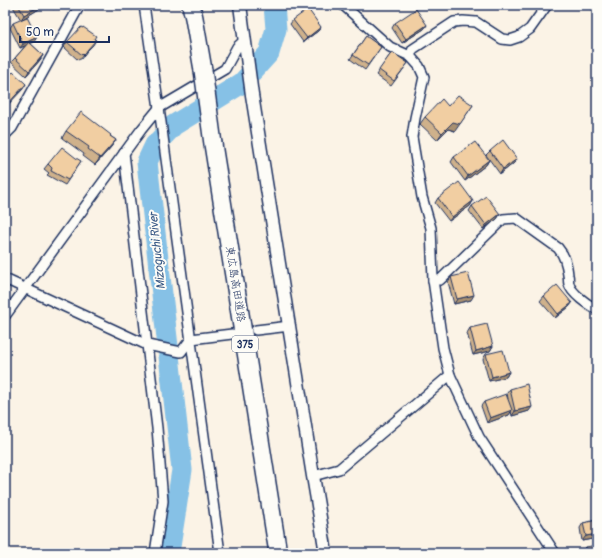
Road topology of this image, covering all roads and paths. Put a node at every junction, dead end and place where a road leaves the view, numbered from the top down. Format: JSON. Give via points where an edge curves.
{"nodes":[{"id":1,"x":80,"y":5,"type":"edge"},
{"id":2,"x":144,"y":5,"type":"edge"},
{"id":3,"x":240,"y":5,"type":"edge"},
{"id":4,"x":343,"y":5,"type":"edge"},
{"id":5,"x":548,"y":5,"type":"edge"},
{"id":6,"x":192,"y":12,"type":"edge"},
{"id":7,"x":245,"y":40,"type":"junction"},
{"id":8,"x":410,"y":56,"type":"junction"},
{"id":9,"x":159,"y":108,"type":"junction"},
{"id":10,"x":5,"y":136,"type":"edge"},
{"id":11,"x":124,"y":152,"type":"junction"},
{"id":12,"x":5,"y":279,"type":"edge"},
{"id":13,"x":433,"y":280,"type":"junction"},
{"id":14,"x":26,"y":288,"type":"junction"},
{"id":15,"x":597,"y":310,"type":"edge"},
{"id":16,"x":5,"y":316,"type":"edge"},
{"id":17,"x":290,"y":326,"type":"junction"},
{"id":18,"x":256,"y":330,"type":"dead end"},
{"id":19,"x":232,"y":334,"type":"dead end"},
{"id":20,"x":191,"y":339,"type":"junction"},
{"id":21,"x":147,"y":345,"type":"junction"},
{"id":22,"x":450,"y":375,"type":"junction"},
{"id":23,"x":313,"y":476,"type":"junction"},
{"id":24,"x":278,"y":550,"type":"edge"},
{"id":25,"x":155,"y":553,"type":"edge"},
{"id":26,"x":220,"y":553,"type":"edge"},
{"id":27,"x":326,"y":553,"type":"edge"},
{"id":28,"x":555,"y":553,"type":"edge"}],
"edges":[{"from":1,"to":10,"type":"street","via":[[12,128]]},
{"from":2,"to":9,"type":"street"},
{"from":3,"to":7,"type":"street"},
{"from":4,"to":8,"type":"street","via":[[390,47]]},
{"from":5,"to":8,"type":"street","via":[[530,28],[519,37],[502,39],[476,22],[454,22],[413,49]]},
{"from":6,"to":24,"type":"highway","name":"東広島高田道路","number":"375","bridge":true},
{"from":7,"to":9,"type":"street","via":[[225,68]]},
{"from":7,"to":17,"type":"street"},
{"from":8,"to":13,"type":"street","via":[[420,66],[424,77],[412,137],[422,198],[431,228]]},
{"from":9,"to":11,"type":"street"},
{"from":9,"to":20,"type":"street"},
{"from":11,"to":14,"type":"street"},
{"from":11,"to":21,"type":"street"},
{"from":12,"to":14,"type":"street"},
{"from":13,"to":15,"type":"street","via":[[440,280],[503,219],[516,218],[558,248],[566,262],[569,286]]},
{"from":13,"to":22,"type":"street","via":[[443,348]]},
{"from":14,"to":16,"type":"street"},
{"from":14,"to":21,"type":"street"},
{"from":17,"to":18,"type":"street"},
{"from":17,"to":23,"type":"street"},
{"from":19,"to":20,"type":"street"},
{"from":20,"to":21,"type":"street","via":[[181,352]]},
{"from":20,"to":26,"type":"street"},
{"from":21,"to":25,"type":"street","via":[[163,501]]},
{"from":22,"to":23,"type":"street","via":[[339,469]]},
{"from":22,"to":28,"type":"street","via":[[479,437]]},
{"from":23,"to":27,"type":"street"}]}
